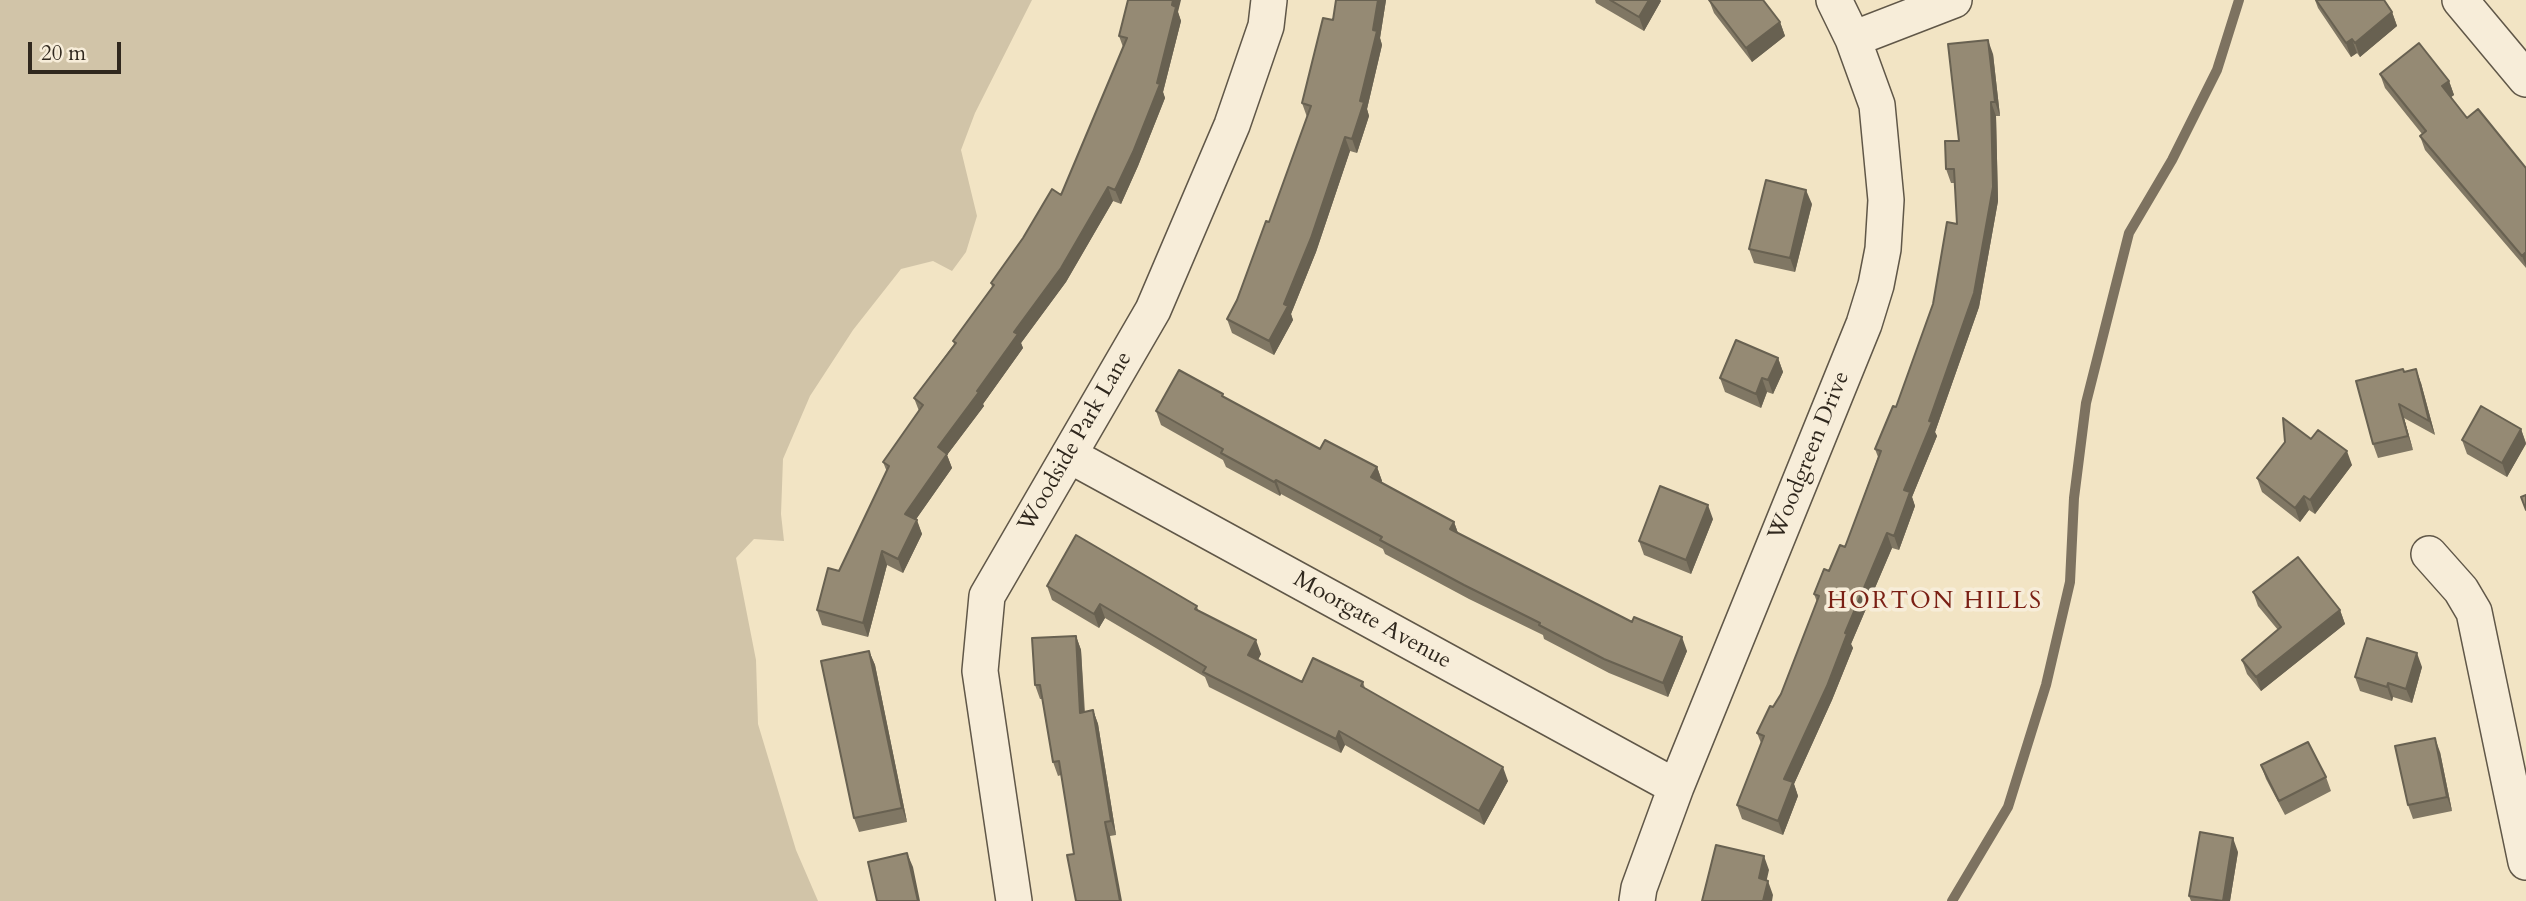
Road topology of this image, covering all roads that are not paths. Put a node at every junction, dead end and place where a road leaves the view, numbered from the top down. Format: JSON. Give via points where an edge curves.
{"nodes":[{"id":1,"x":1269,"y":0,"type":"edge"},
{"id":2,"x":1834,"y":0,"type":"edge"},
{"id":3,"x":1954,"y":0,"type":"edge"},
{"id":4,"x":2460,"y":0,"type":"edge"},
{"id":5,"x":1853,"y":39,"type":"junction"},
{"id":6,"x":2526,"y":79,"type":"edge"},
{"id":7,"x":1069,"y":456,"type":"junction"},
{"id":8,"x":2430,"y":554,"type":"dead end"},
{"id":9,"x":1676,"y":787,"type":"junction"},
{"id":10,"x":2526,"y":862,"type":"edge"},
{"id":11,"x":1014,"y":901,"type":"edge"},
{"id":12,"x":1637,"y":901,"type":"edge"}],
"edges":[{"from":1,"to":7,"type":"street","name":"Woodside Park Lane","via":[[1266,26],[1232,125],[1153,310]]},
{"from":2,"to":5,"type":"street","name":"Woodgreen Drive"},
{"from":3,"to":5,"type":"street"},
{"from":4,"to":6,"type":"street"},
{"from":5,"to":9,"type":"street","name":"Woodgreen Drive","via":[[1877,105],[1886,200],[1876,285]]},
{"from":7,"to":9,"type":"street","name":"Moorgate Avenue"},
{"from":7,"to":11,"type":"street","name":"Woodside Park Lane","via":[[987,596],[980,671]]},
{"from":8,"to":10,"type":"street","via":[[2474,612]]},
{"from":9,"to":12,"type":"street","name":"Woodgreen Drive"}]}
